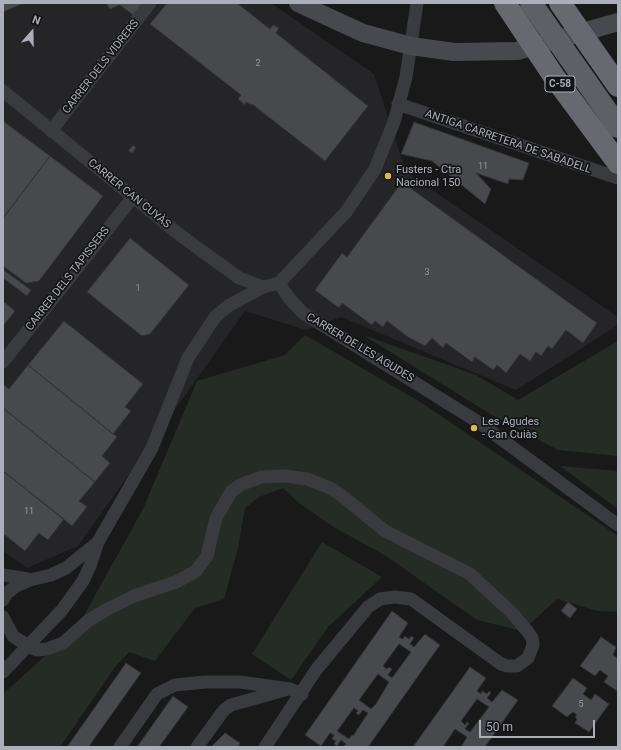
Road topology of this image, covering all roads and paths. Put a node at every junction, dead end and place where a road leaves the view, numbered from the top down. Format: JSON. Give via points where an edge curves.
{"nodes":[{"id":1,"x":150,"y":3,"type":"edge"},
{"id":2,"x":298,"y":3,"type":"edge"},
{"id":3,"x":416,"y":3,"type":"edge"},
{"id":4,"x":505,"y":3,"type":"edge"},
{"id":5,"x":530,"y":3,"type":"edge"},
{"id":6,"x":560,"y":3,"type":"edge"},
{"id":7,"x":618,"y":22,"type":"edge"},
{"id":8,"x":411,"y":46,"type":"junction"},
{"id":9,"x":618,"y":86,"type":"edge"},
{"id":10,"x":3,"y":90,"type":"edge"},
{"id":11,"x":398,"y":104,"type":"junction"},
{"id":12,"x":618,"y":127,"type":"edge"},
{"id":13,"x":51,"y":131,"type":"junction"},
{"id":14,"x":618,"y":163,"type":"edge"},
{"id":15,"x":618,"y":178,"type":"edge"},
{"id":16,"x":133,"y":197,"type":"junction"},
{"id":17,"x":279,"y":283,"type":"junction"},
{"id":18,"x":263,"y":288,"type":"junction"},
{"id":19,"x":3,"y":362,"type":"edge"},
{"id":20,"x":618,"y":525,"type":"edge"},
{"id":21,"x":98,"y":542,"type":"junction"},
{"id":22,"x":3,"y":575,"type":"edge"},
{"id":23,"x":30,"y":580,"type":"junction"},
{"id":24,"x":3,"y":600,"type":"edge"},
{"id":25,"x":3,"y":617,"type":"edge"},
{"id":26,"x":28,"y":646,"type":"junction"},
{"id":27,"x":4,"y":670,"type":"edge"},
{"id":28,"x":296,"y":691,"type":"junction"},
{"id":29,"x":120,"y":747,"type":"edge"},
{"id":30,"x":197,"y":747,"type":"edge"},
{"id":31,"x":265,"y":747,"type":"edge"}],
"edges":[{"from":1,"to":13,"type":"street","name":"CARRER DELS VIDRERS"},
{"from":2,"to":8,"type":"main road","via":[[363,33]]},
{"from":3,"to":8,"type":"street"},
{"from":4,"to":14,"type":"highway","number":"C-58","bridge":true,"via":[[555,78]]},
{"from":5,"to":12,"type":"highway","bridge":true},
{"from":6,"to":9,"type":"highway","bridge":true},
{"from":7,"to":8,"type":"main road","via":[[517,51],[454,52]]},
{"from":8,"to":11,"type":"street"},
{"from":10,"to":13,"type":"street","name":"CARRER CAN CUYÀS"},
{"from":11,"to":15,"type":"street","name":"ANTIGA CARRETERA DE SABADELL"},
{"from":11,"to":17,"type":"street","via":[[376,169],[346,212]]},
{"from":13,"to":16,"type":"street","name":"CARRER CAN CUYÀS"},
{"from":16,"to":18,"type":"street","name":"CARRER CAN CUYÀS","via":[[239,278]]},
{"from":16,"to":19,"type":"street","name":"CARRER DELS TAPISSERS"},
{"from":17,"to":18,"type":"street"},
{"from":17,"to":20,"type":"street","name":"CARRER DE LES AGUDES","via":[[303,313],[478,422]]},
{"from":18,"to":21,"type":"street","via":[[228,306],[215,317],[188,358],[152,448]]},
{"from":21,"to":23,"type":"street","via":[[66,568]]},
{"from":21,"to":26,"type":"street","via":[[90,566],[73,596]]},
{"from":22,"to":23,"type":"street"},
{"from":23,"to":24,"type":"street","via":[[10,589]]},
{"from":25,"to":26,"type":"street","via":[[13,636]]},
{"from":26,"to":27,"type":"street"},
{"from":26,"to":28,"type":"street","via":[[37,650],[63,643],[89,620],[108,609],[134,596],[176,582],[196,571],[211,547],[216,518],[231,492],[256,478],[285,476],[307,479],[330,488],[385,531],[463,569],[512,613],[532,638],[533,645],[528,658],[513,667],[500,664],[411,599],[380,599],[363,612]]},
{"from":28,"to":29,"type":"street","via":[[240,682],[175,685],[157,694]]},
{"from":28,"to":30,"type":"street","via":[[231,705],[224,710]]},
{"from":28,"to":31,"type":"street"}]}
